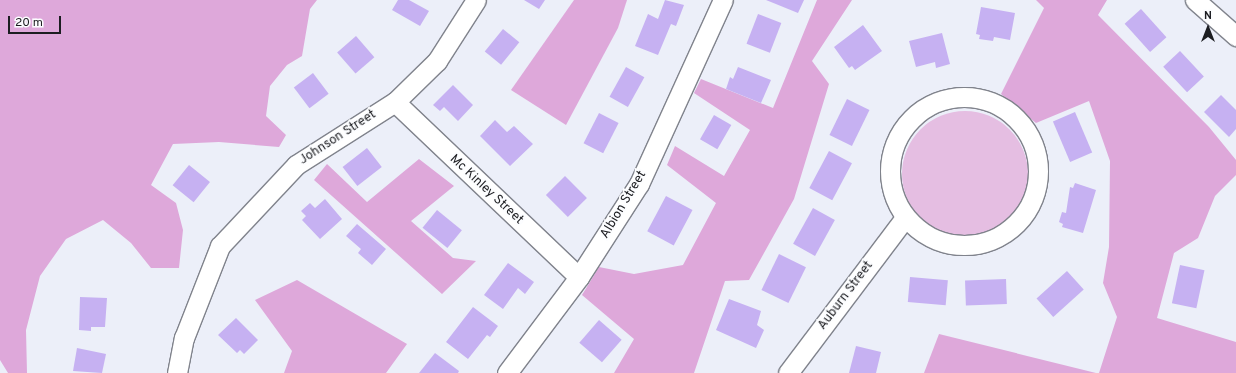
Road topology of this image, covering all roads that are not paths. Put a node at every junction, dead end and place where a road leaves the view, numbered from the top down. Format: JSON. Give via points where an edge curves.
{"nodes":[{"id":1,"x":476,"y":0,"type":"edge"},
{"id":2,"x":723,"y":0,"type":"edge"},
{"id":3,"x":1195,"y":0,"type":"edge"},
{"id":4,"x":1236,"y":36,"type":"edge"},
{"id":5,"x":395,"y":102,"type":"junction"},
{"id":6,"x":904,"y":219,"type":"junction"},
{"id":7,"x":579,"y":277,"type":"junction"},
{"id":8,"x":177,"y":373,"type":"edge"},
{"id":9,"x":507,"y":373,"type":"edge"},
{"id":10,"x":788,"y":373,"type":"edge"}],
"edges":[{"from":1,"to":5,"type":"street","name":"Johnson Street","via":[[437,61]]},
{"from":2,"to":7,"type":"street","name":"Albion Street","via":[[639,184]]},
{"from":3,"to":4,"type":"street"},
{"from":5,"to":7,"type":"street","name":"Mc Kinley Street"},
{"from":5,"to":8,"type":"street","name":"Johnson Street","via":[[296,165],[220,246],[184,338]]},
{"from":6,"to":6,"type":"street","via":[[926,236],[944,244],[982,245],[1015,227],[1034,199],[1040,173],[1039,159],[1026,128],[1007,110],[995,103],[969,97],[953,97],[928,105],[915,115],[895,142],[889,176],[895,202]]},
{"from":6,"to":10,"type":"street","name":"Auburn Street"},
{"from":7,"to":9,"type":"street","name":"Albion Street"}]}
